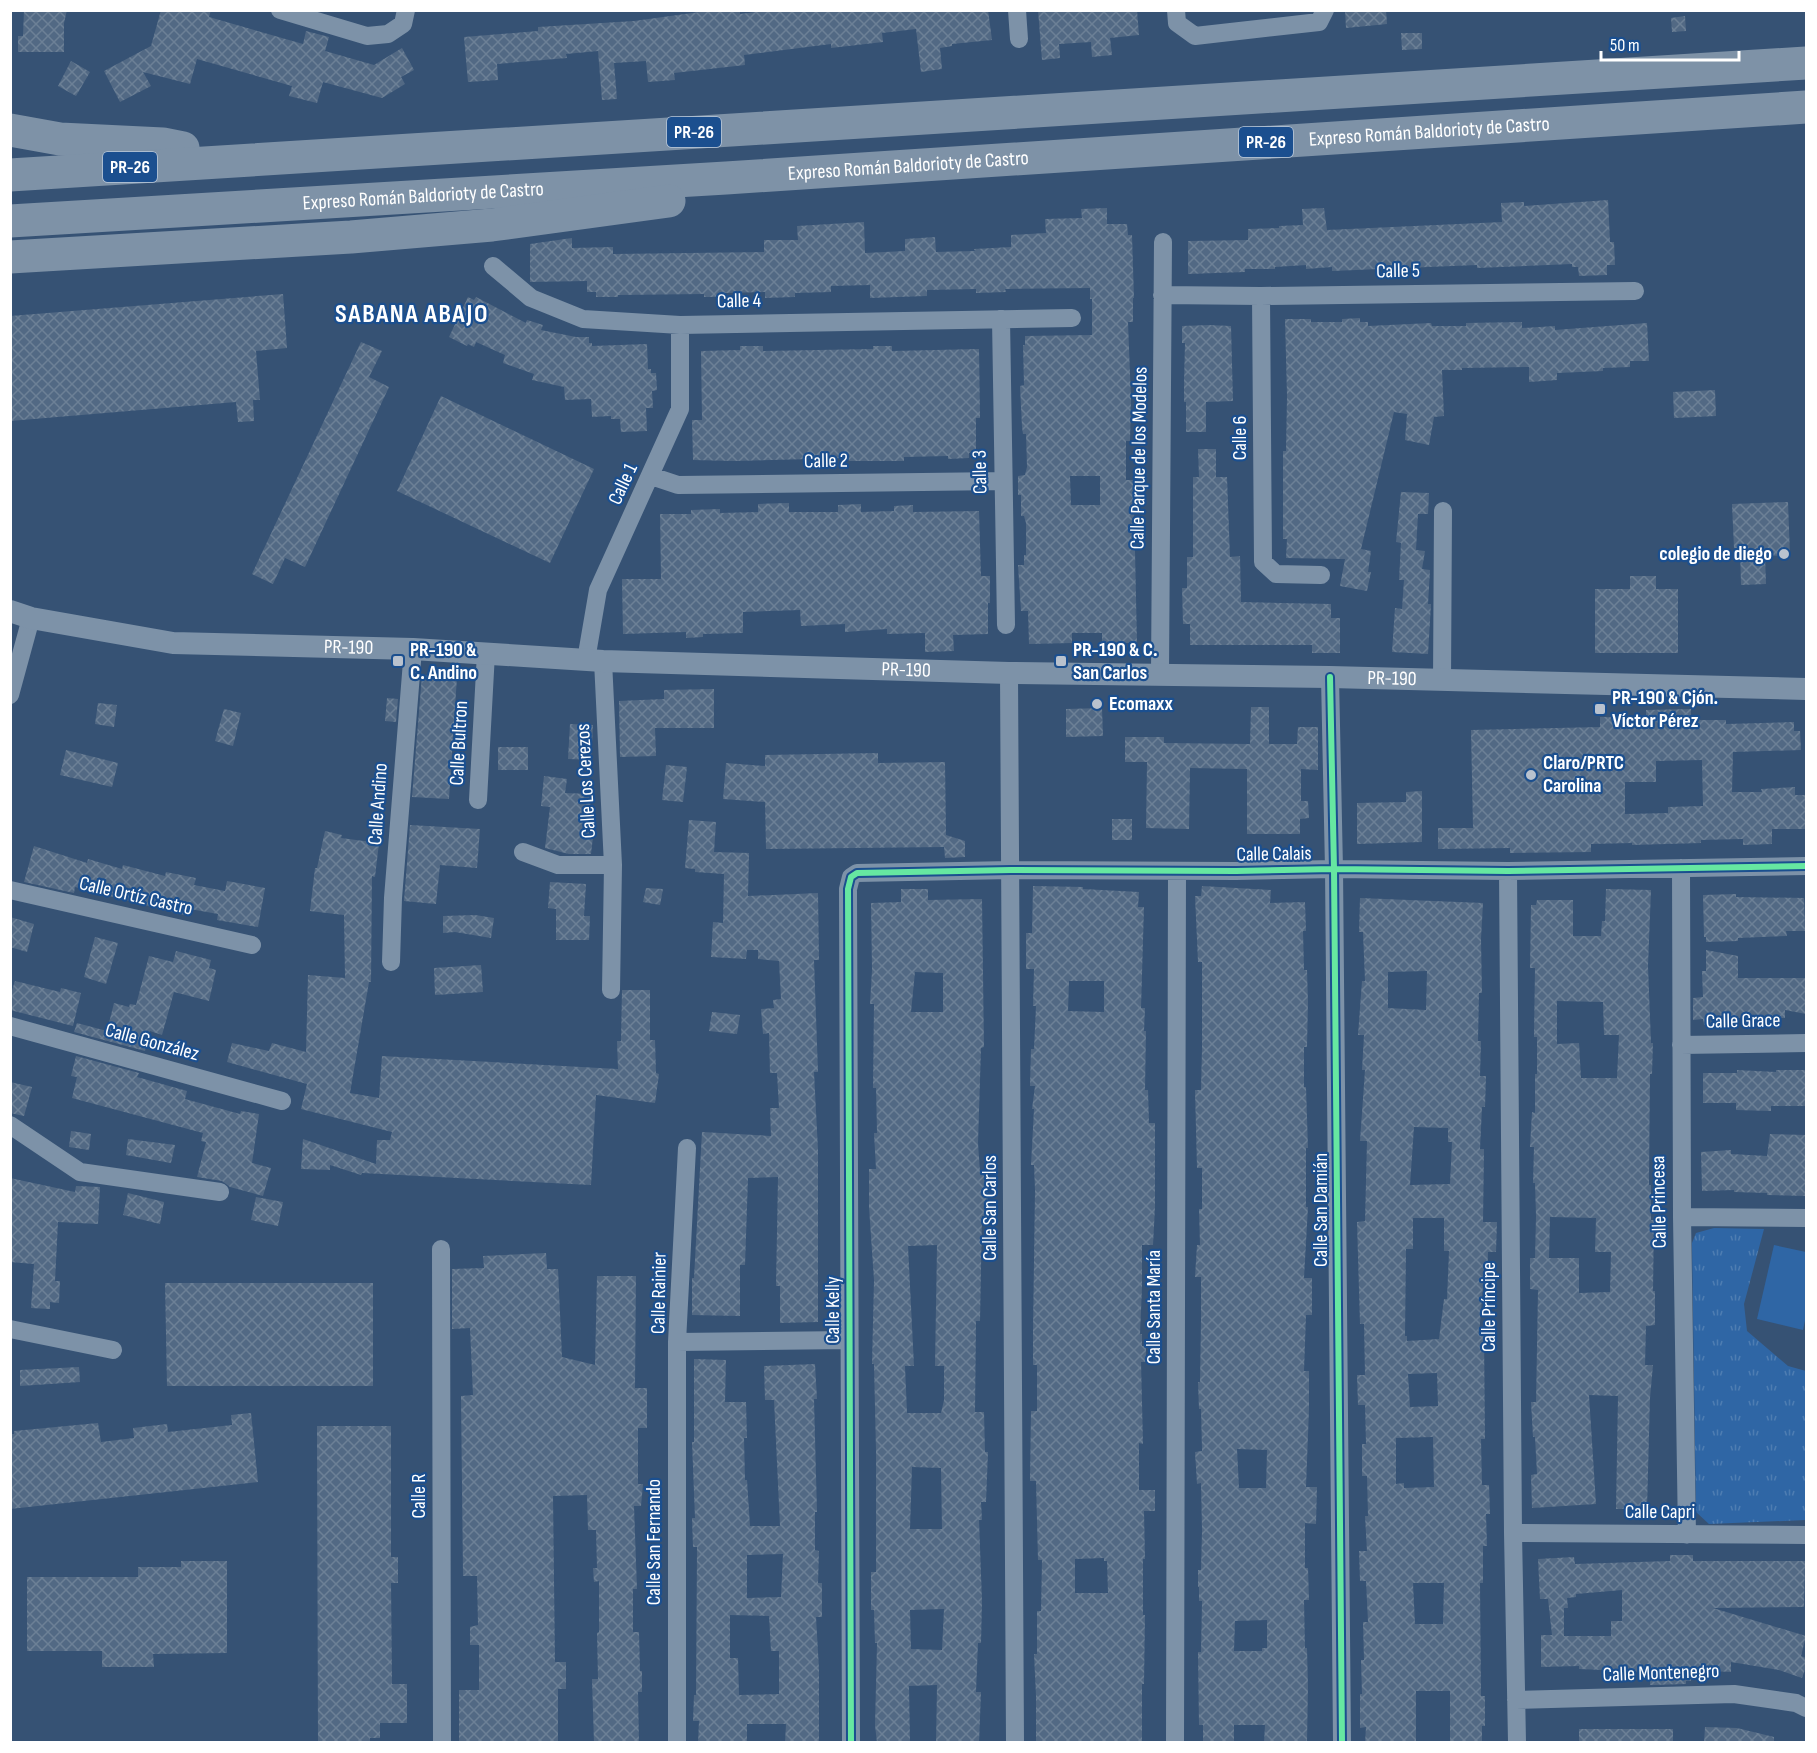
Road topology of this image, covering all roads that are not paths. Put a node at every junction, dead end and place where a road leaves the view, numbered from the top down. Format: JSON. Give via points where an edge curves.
{"nodes":[{"id":1,"x":279,"y":10,"type":"edge"},
{"id":2,"x":406,"y":10,"type":"edge"},
{"id":3,"x":1017,"y":10,"type":"edge"},
{"id":4,"x":1176,"y":10,"type":"edge"},
{"id":5,"x":1325,"y":10,"type":"edge"},
{"id":6,"x":1019,"y":39,"type":"dead end"},
{"id":7,"x":1806,"y":63,"type":"edge"},
{"id":8,"x":1806,"y":107,"type":"edge"},
{"id":9,"x":10,"y":129,"type":"edge"},
{"id":10,"x":250,"y":160,"type":"junction"},
{"id":11,"x":10,"y":174,"type":"edge"},
{"id":12,"x":726,"y":178,"type":"junction"},
{"id":13,"x":10,"y":221,"type":"edge"},
{"id":14,"x":1163,"y":242,"type":"dead end"},
{"id":15,"x":54,"y":254,"type":"junction"},
{"id":16,"x":10,"y":257,"type":"edge"},
{"id":17,"x":10,"y":264,"type":"edge"},
{"id":18,"x":493,"y":266,"type":"dead end"},
{"id":19,"x":1635,"y":291,"type":"dead end"},
{"id":20,"x":1162,"y":295,"type":"junction"},
{"id":21,"x":1261,"y":296,"type":"junction"},
{"id":22,"x":1072,"y":318,"type":"dead end"},
{"id":23,"x":1001,"y":319,"type":"junction"},
{"id":24,"x":680,"y":325,"type":"junction"},
{"id":25,"x":651,"y":476,"type":"junction"},
{"id":26,"x":1002,"y":481,"type":"junction"},
{"id":27,"x":1443,"y":511,"type":"dead end"},
{"id":28,"x":1321,"y":575,"type":"dead end"},
{"id":29,"x":21,"y":615,"type":"edge"},
{"id":30,"x":1006,"y":625,"type":"dead end"},
{"id":31,"x":413,"y":649,"type":"junction"},
{"id":32,"x":486,"y":653,"type":"junction"},
{"id":33,"x":595,"y":660,"type":"junction"},
{"id":34,"x":1009,"y":673,"type":"junction"},
{"id":35,"x":1160,"y":674,"type":"junction"},
{"id":36,"x":1330,"y":677,"type":"junction"},
{"id":37,"x":1442,"y":681,"type":"junction"},
{"id":38,"x":1806,"y":689,"type":"edge"},
{"id":39,"x":10,"y":695,"type":"edge"},
{"id":40,"x":478,"y":800,"type":"dead end"},
{"id":41,"x":523,"y":852,"type":"dead end"},
{"id":42,"x":613,"y":865,"type":"junction"},
{"id":43,"x":1806,"y":866,"type":"edge"},
{"id":44,"x":1681,"y":868,"type":"junction"},
{"id":45,"x":1334,"y":869,"type":"junction"},
{"id":46,"x":1011,"y":870,"type":"junction"},
{"id":47,"x":1508,"y":871,"type":"junction"},
{"id":48,"x":1177,"y":872,"type":"junction"},
{"id":49,"x":852,"y":877,"type":"joint"},
{"id":50,"x":10,"y":890,"type":"edge"},
{"id":51,"x":252,"y":945,"type":"dead end"},
{"id":52,"x":391,"y":962,"type":"dead end"},
{"id":53,"x":611,"y":990,"type":"dead end"},
{"id":54,"x":10,"y":1026,"type":"edge"},
{"id":55,"x":1806,"y":1043,"type":"edge"},
{"id":56,"x":1681,"y":1045,"type":"junction"},
{"id":57,"x":282,"y":1101,"type":"dead end"},
{"id":58,"x":10,"y":1125,"type":"edge"},
{"id":59,"x":687,"y":1148,"type":"dead end"},
{"id":60,"x":220,"y":1192,"type":"dead end"},
{"id":61,"x":1682,"y":1217,"type":"junction"},
{"id":62,"x":1806,"y":1218,"type":"edge"},
{"id":63,"x":441,"y":1249,"type":"dead end"},
{"id":64,"x":10,"y":1329,"type":"edge"},
{"id":65,"x":849,"y":1340,"type":"junction"},
{"id":66,"x":677,"y":1342,"type":"junction"},
{"id":67,"x":113,"y":1350,"type":"dead end"},
{"id":68,"x":1513,"y":1533,"type":"junction"},
{"id":69,"x":1687,"y":1535,"type":"junction"},
{"id":70,"x":1806,"y":1535,"type":"edge"},
{"id":71,"x":1516,"y":1700,"type":"junction"},
{"id":72,"x":1806,"y":1708,"type":"edge"},
{"id":73,"x":442,"y":1743,"type":"edge"},
{"id":74,"x":677,"y":1743,"type":"edge"},
{"id":75,"x":851,"y":1743,"type":"edge"},
{"id":76,"x":1015,"y":1743,"type":"edge"},
{"id":77,"x":1175,"y":1743,"type":"edge"},
{"id":78,"x":1342,"y":1743,"type":"edge"},
{"id":79,"x":1517,"y":1743,"type":"edge"}],
"edges":[{"from":1,"to":2,"type":"street","via":[[368,36],[396,29],[403,24]]},
{"from":3,"to":6,"type":"street"},
{"from":4,"to":5,"type":"street","via":[[1177,23],[1195,36],[1319,22]]},
{"from":7,"to":10,"type":"highway","number":"PR-26"},
{"from":8,"to":12,"type":"highway","name":"Expreso Román Baldorioty de Castro","number":"PR-26"},
{"from":9,"to":10,"type":"highway","via":[[69,140],[163,144]]},
{"from":10,"to":11,"type":"highway","number":"PR-26"},
{"from":12,"to":13,"type":"highway","name":"Expreso Román Baldorioty de Castro","number":"PR-26"},
{"from":12,"to":15,"type":"highway","via":[[699,195],[492,225]]},
{"from":14,"to":20,"type":"street","name":"Calle Parque de los Modelos"},
{"from":15,"to":16,"type":"highway"},
{"from":15,"to":17,"type":"highway"},
{"from":18,"to":24,"type":"street","name":"Calle 4","via":[[531,298],[583,319]]},
{"from":19,"to":21,"type":"street","name":"Calle 5"},
{"from":20,"to":21,"type":"street","name":"Calle 5"},
{"from":20,"to":35,"type":"street","name":"Calle Parque de los Modelos"},
{"from":21,"to":28,"type":"street","name":"Calle 6","via":[[1263,562],[1276,574]]},
{"from":22,"to":23,"type":"street","name":"Calle 4"},
{"from":23,"to":24,"type":"street","name":"Calle 4"},
{"from":23,"to":26,"type":"street","name":"Calle 3"},
{"from":24,"to":25,"type":"street","name":"Calle 1","via":[[681,409]]},
{"from":25,"to":26,"type":"street","name":"Calle 2","via":[[678,485]]},
{"from":25,"to":33,"type":"street","name":"Calle 1","via":[[598,590]]},
{"from":26,"to":30,"type":"street","name":"Calle 3"},
{"from":27,"to":37,"type":"street"},
{"from":29,"to":31,"type":"street","name":"PR-190","number":"PR-190","via":[[173,643]]},
{"from":29,"to":39,"type":"street"},
{"from":31,"to":32,"type":"street","name":"PR-190","number":"PR-190"},
{"from":31,"to":52,"type":"street","name":"Calle Andino"},
{"from":32,"to":33,"type":"street","name":"PR-190","number":"PR-190"},
{"from":32,"to":40,"type":"street","name":"Calle Bultron"},
{"from":33,"to":34,"type":"street","name":"PR-190","number":"PR-190"},
{"from":33,"to":42,"type":"street","name":"Calle Los Cerezos"},
{"from":34,"to":35,"type":"street","name":"PR-190","number":"PR-190"},
{"from":34,"to":46,"type":"street","name":"Calle San Carlos"},
{"from":35,"to":36,"type":"street","name":"PR-190","number":"PR-190"},
{"from":36,"to":37,"type":"street","name":"PR-190","number":"PR-190"},
{"from":36,"to":45,"type":"street","name":"Calle San Damián"},
{"from":37,"to":38,"type":"street","name":"PR-190","number":"PR-190"},
{"from":41,"to":42,"type":"street","name":"Calle Los Cerezos","via":[[558,865]]},
{"from":42,"to":53,"type":"street"},
{"from":43,"to":44,"type":"street","name":"Calle Calais"},
{"from":44,"to":47,"type":"street","name":"Calle Calais"},
{"from":44,"to":56,"type":"street","name":"Calle Princesa"},
{"from":45,"to":47,"type":"street","name":"Calle Calais"},
{"from":45,"to":48,"type":"street","name":"Calle Calais"},
{"from":45,"to":78,"type":"street","name":"Calle San Damián"},
{"from":46,"to":48,"type":"street","name":"Calle Calais"},
{"from":46,"to":49,"type":"street","name":"Calle Calais","via":[[857,873]]},
{"from":46,"to":76,"type":"street","name":"Calle San Carlos"},
{"from":47,"to":68,"type":"street","name":"Calle Príncipe"},
{"from":48,"to":77,"type":"street","name":"Calle Santa María"},
{"from":49,"to":65,"type":"street","name":"Calle Kelly","via":[[848,889]]},
{"from":50,"to":51,"type":"street","name":"Calle Ortíz Castro"},
{"from":54,"to":57,"type":"street","name":"Calle González"},
{"from":55,"to":56,"type":"street","name":"Calle Grace"},
{"from":56,"to":61,"type":"street","name":"Calle Princesa"},
{"from":58,"to":60,"type":"street","via":[[80,1172]]},
{"from":59,"to":66,"type":"street","name":"Calle Rainier"},
{"from":61,"to":62,"type":"street"},
{"from":61,"to":69,"type":"street","name":"Calle Princesa"},
{"from":63,"to":73,"type":"street","name":"Calle R"},
{"from":64,"to":67,"type":"street"},
{"from":65,"to":66,"type":"street","name":"Calle Rainier"},
{"from":65,"to":75,"type":"street","name":"Calle Kelly"},
{"from":66,"to":74,"type":"street","name":"Calle San Fernando"},
{"from":68,"to":69,"type":"street","name":"Calle Capri"},
{"from":68,"to":71,"type":"street","name":"Calle Príncipe"},
{"from":69,"to":70,"type":"street","name":"Calle Capri"},
{"from":71,"to":72,"type":"street","name":"Calle Montenegro","via":[[1734,1694]]},
{"from":71,"to":79,"type":"street","name":"Calle Príncipe"}]}
